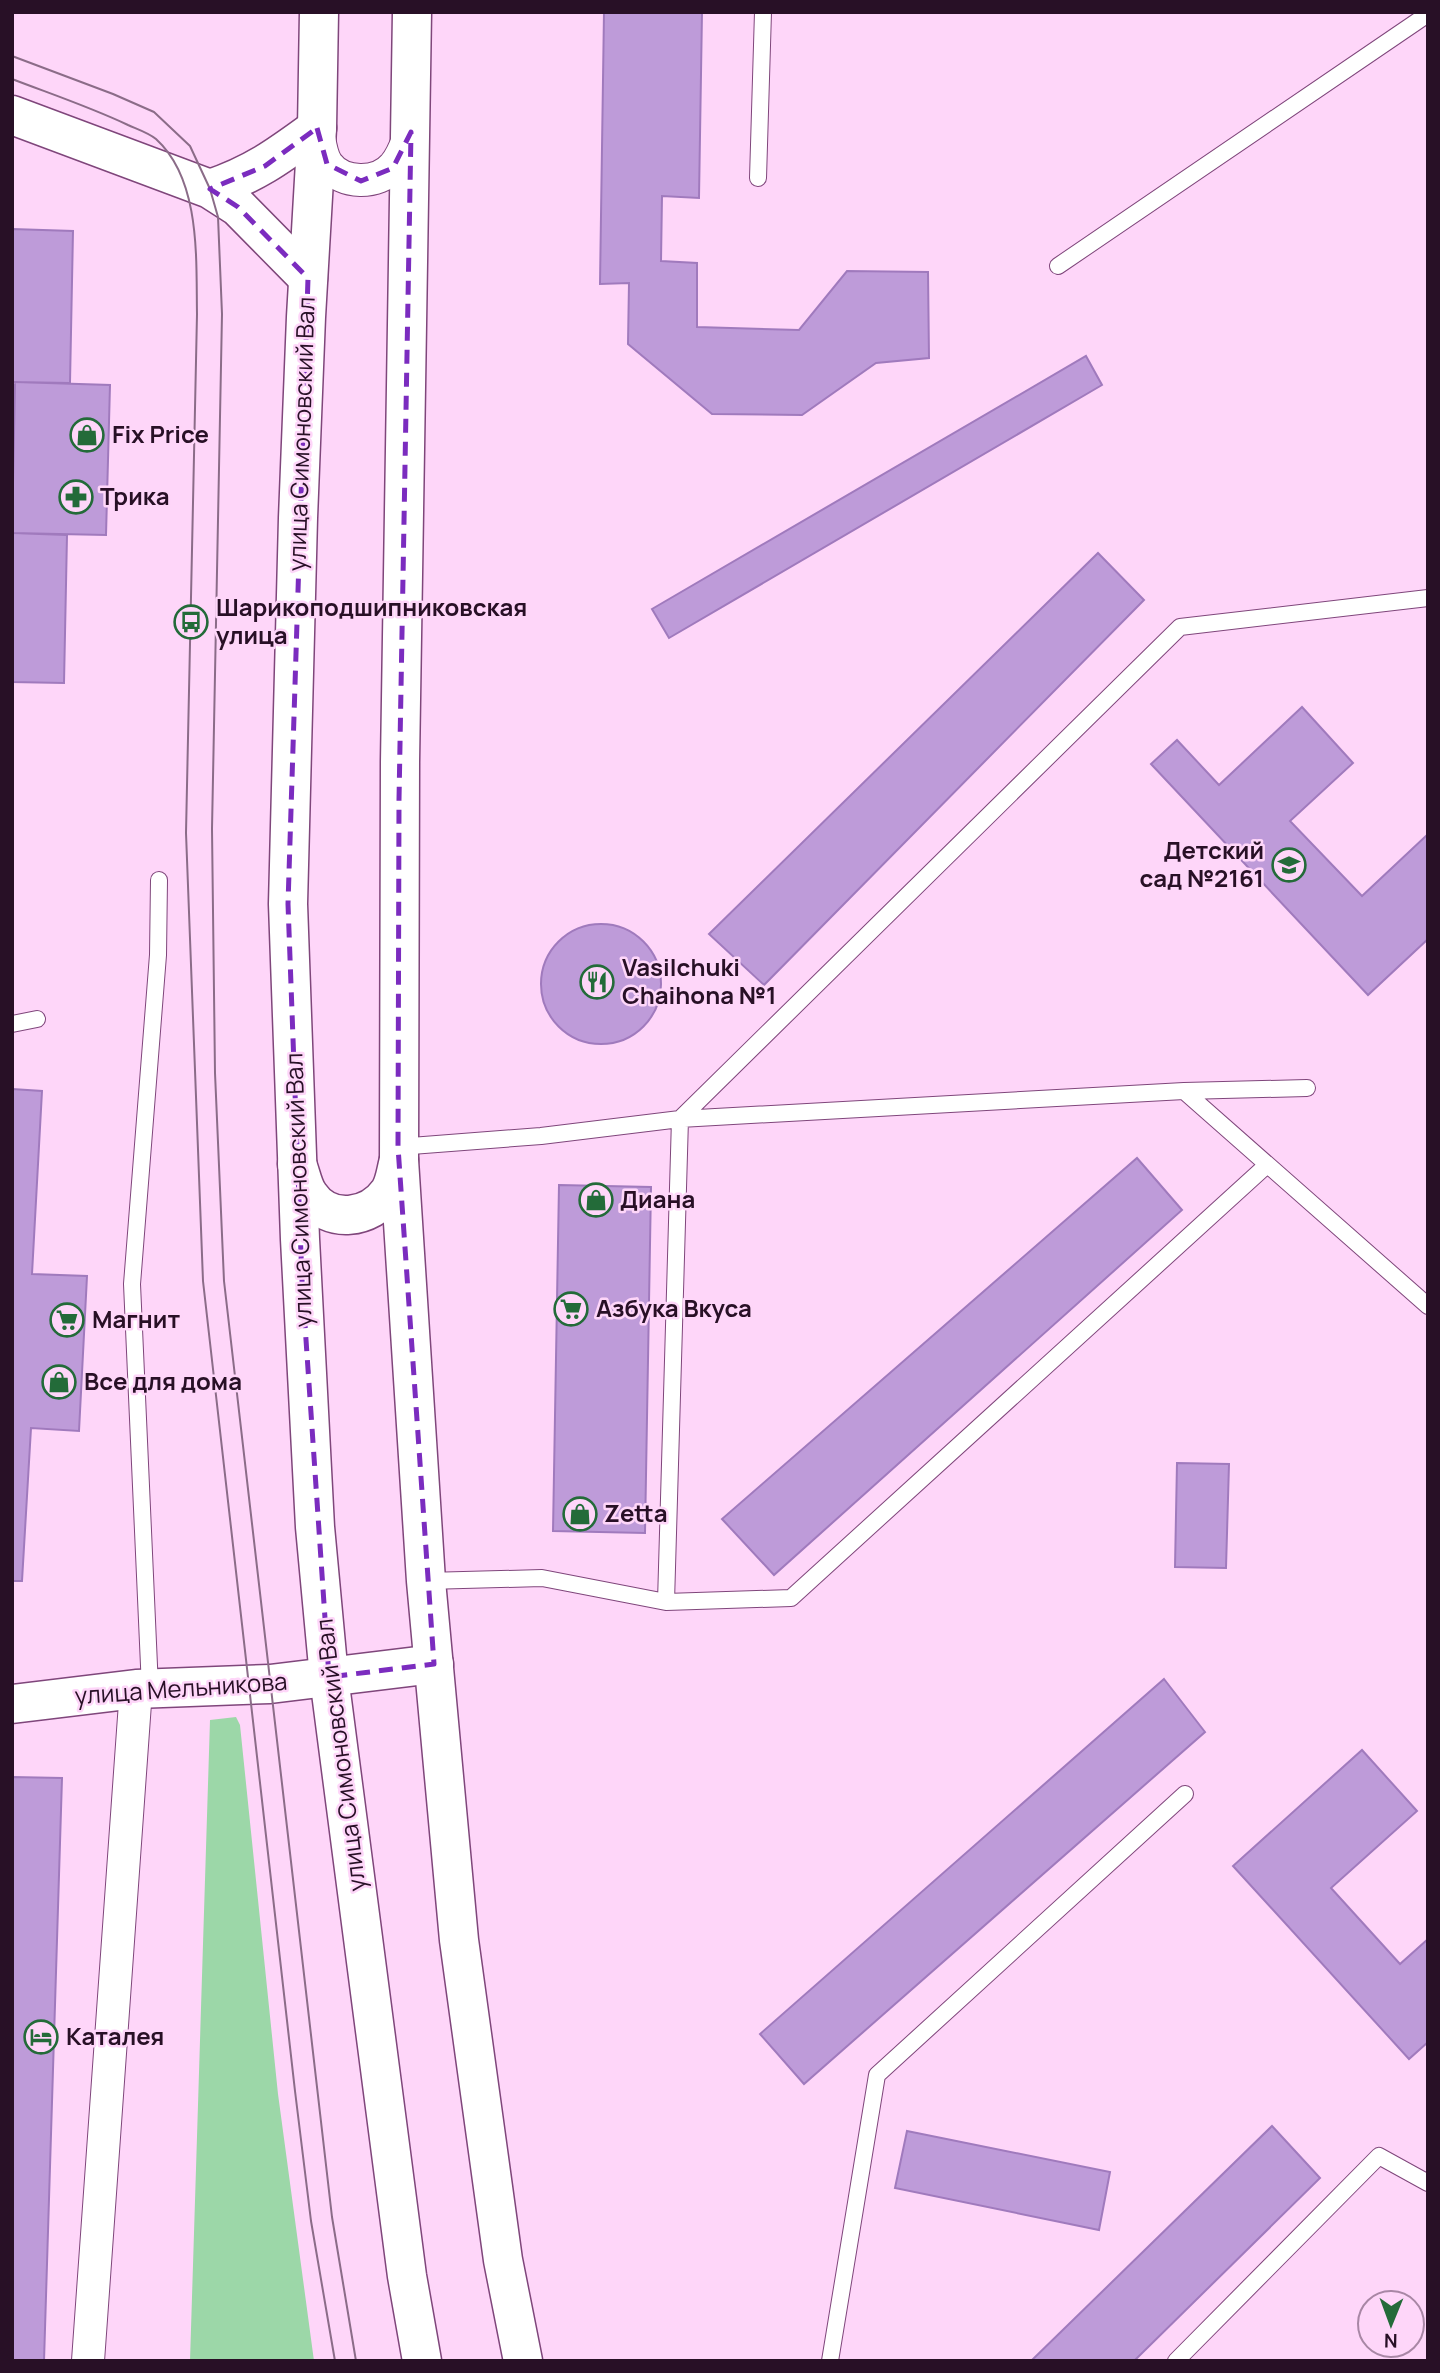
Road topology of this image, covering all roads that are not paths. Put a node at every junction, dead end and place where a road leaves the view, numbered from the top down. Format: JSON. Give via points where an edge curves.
{"nodes":[{"id":1,"x":319,"y":12,"type":"edge"},
{"id":2,"x":412,"y":12,"type":"edge"},
{"id":3,"x":763,"y":12,"type":"edge"},
{"id":4,"x":1428,"y":14,"type":"edge"},
{"id":5,"x":12,"y":115,"type":"edge"},
{"id":6,"x":317,"y":128,"type":"junction"},
{"id":7,"x":411,"y":132,"type":"junction"},
{"id":8,"x":758,"y":178,"type":"dead end"},
{"id":9,"x":210,"y":189,"type":"junction"},
{"id":10,"x":1058,"y":266,"type":"dead end"},
{"id":11,"x":308,"y":278,"type":"junction"},
{"id":12,"x":1428,"y":598,"type":"edge"},
{"id":13,"x":159,"y":880,"type":"dead end"},
{"id":14,"x":37,"y":1019,"type":"dead end"},
{"id":15,"x":12,"y":1024,"type":"edge"},
{"id":16,"x":1307,"y":1088,"type":"dead end"},
{"id":17,"x":1184,"y":1091,"type":"junction"},
{"id":18,"x":680,"y":1119,"type":"junction"},
{"id":19,"x":399,"y":1153,"type":"junction"},
{"id":20,"x":297,"y":1164,"type":"junction"},
{"id":21,"x":1267,"y":1165,"type":"junction"},
{"id":22,"x":1428,"y":1306,"type":"edge"},
{"id":23,"x":426,"y":1581,"type":"junction"},
{"id":24,"x":666,"y":1602,"type":"junction"},
{"id":25,"x":434,"y":1664,"type":"junction"},
{"id":26,"x":329,"y":1677,"type":"junction"},
{"id":27,"x":143,"y":1689,"type":"junction"},
{"id":28,"x":12,"y":1704,"type":"edge"},
{"id":29,"x":1185,"y":1794,"type":"dead end"},
{"id":30,"x":1428,"y":2183,"type":"edge"},
{"id":31,"x":88,"y":2361,"type":"edge"},
{"id":32,"x":422,"y":2361,"type":"edge"},
{"id":33,"x":523,"y":2361,"type":"edge"},
{"id":34,"x":830,"y":2361,"type":"edge"},
{"id":35,"x":1176,"y":2361,"type":"edge"}],
"edges":[{"from":1,"to":6,"type":"main road","name":"улица Симоновский Вал"},
{"from":2,"to":7,"type":"main road"},
{"from":3,"to":8,"type":"lane"},
{"from":4,"to":10,"type":"lane"},
{"from":5,"to":9,"type":"main road"},
{"from":6,"to":7,"type":"street","via":[[327,164],[342,176],[361,181],[393,168]]},
{"from":6,"to":9,"type":"main road","via":[[265,166]]},
{"from":6,"to":11,"type":"main road","name":"улица Симоновский Вал"},
{"from":7,"to":19,"type":"main road","via":[[399,787]]},
{"from":9,"to":11,"type":"main road","via":[[238,207]]},
{"from":11,"to":20,"type":"main road","name":"улица Симоновский Вал","via":[[288,904]]},
{"from":12,"to":18,"type":"lane","via":[[1180,627]]},
{"from":13,"to":27,"type":"lane","via":[[158,955],[132,1284]]},
{"from":14,"to":15,"type":"lane"},
{"from":16,"to":17,"type":"lane"},
{"from":17,"to":18,"type":"lane"},
{"from":17,"to":21,"type":"lane"},
{"from":18,"to":19,"type":"lane"},
{"from":18,"to":24,"type":"lane"},
{"from":19,"to":20,"type":"main road","via":[[391,1190],[376,1206],[343,1215],[324,1211],[309,1195]]},
{"from":19,"to":23,"type":"main road"},
{"from":20,"to":26,"type":"main road","name":"улица Симоновский Вал","via":[[314,1513]]},
{"from":21,"to":22,"type":"lane"},
{"from":21,"to":24,"type":"lane","via":[[791,1598]]},
{"from":23,"to":24,"type":"lane","via":[[542,1578]]},
{"from":23,"to":25,"type":"main road"},
{"from":25,"to":26,"type":"main road","name":"улица Мельникова"},
{"from":25,"to":33,"type":"main road","via":[[459,1940],[503,2260]]},
{"from":26,"to":27,"type":"main road","name":"улица Мельникова"},
{"from":26,"to":32,"type":"main road","name":"улица Симоновский Вал"},
{"from":27,"to":28,"type":"main road","name":"улица Мельникова"},
{"from":27,"to":31,"type":"street"},
{"from":29,"to":34,"type":"lane","via":[[877,2075]]},
{"from":30,"to":35,"type":"lane","via":[[1379,2157]]}]}
